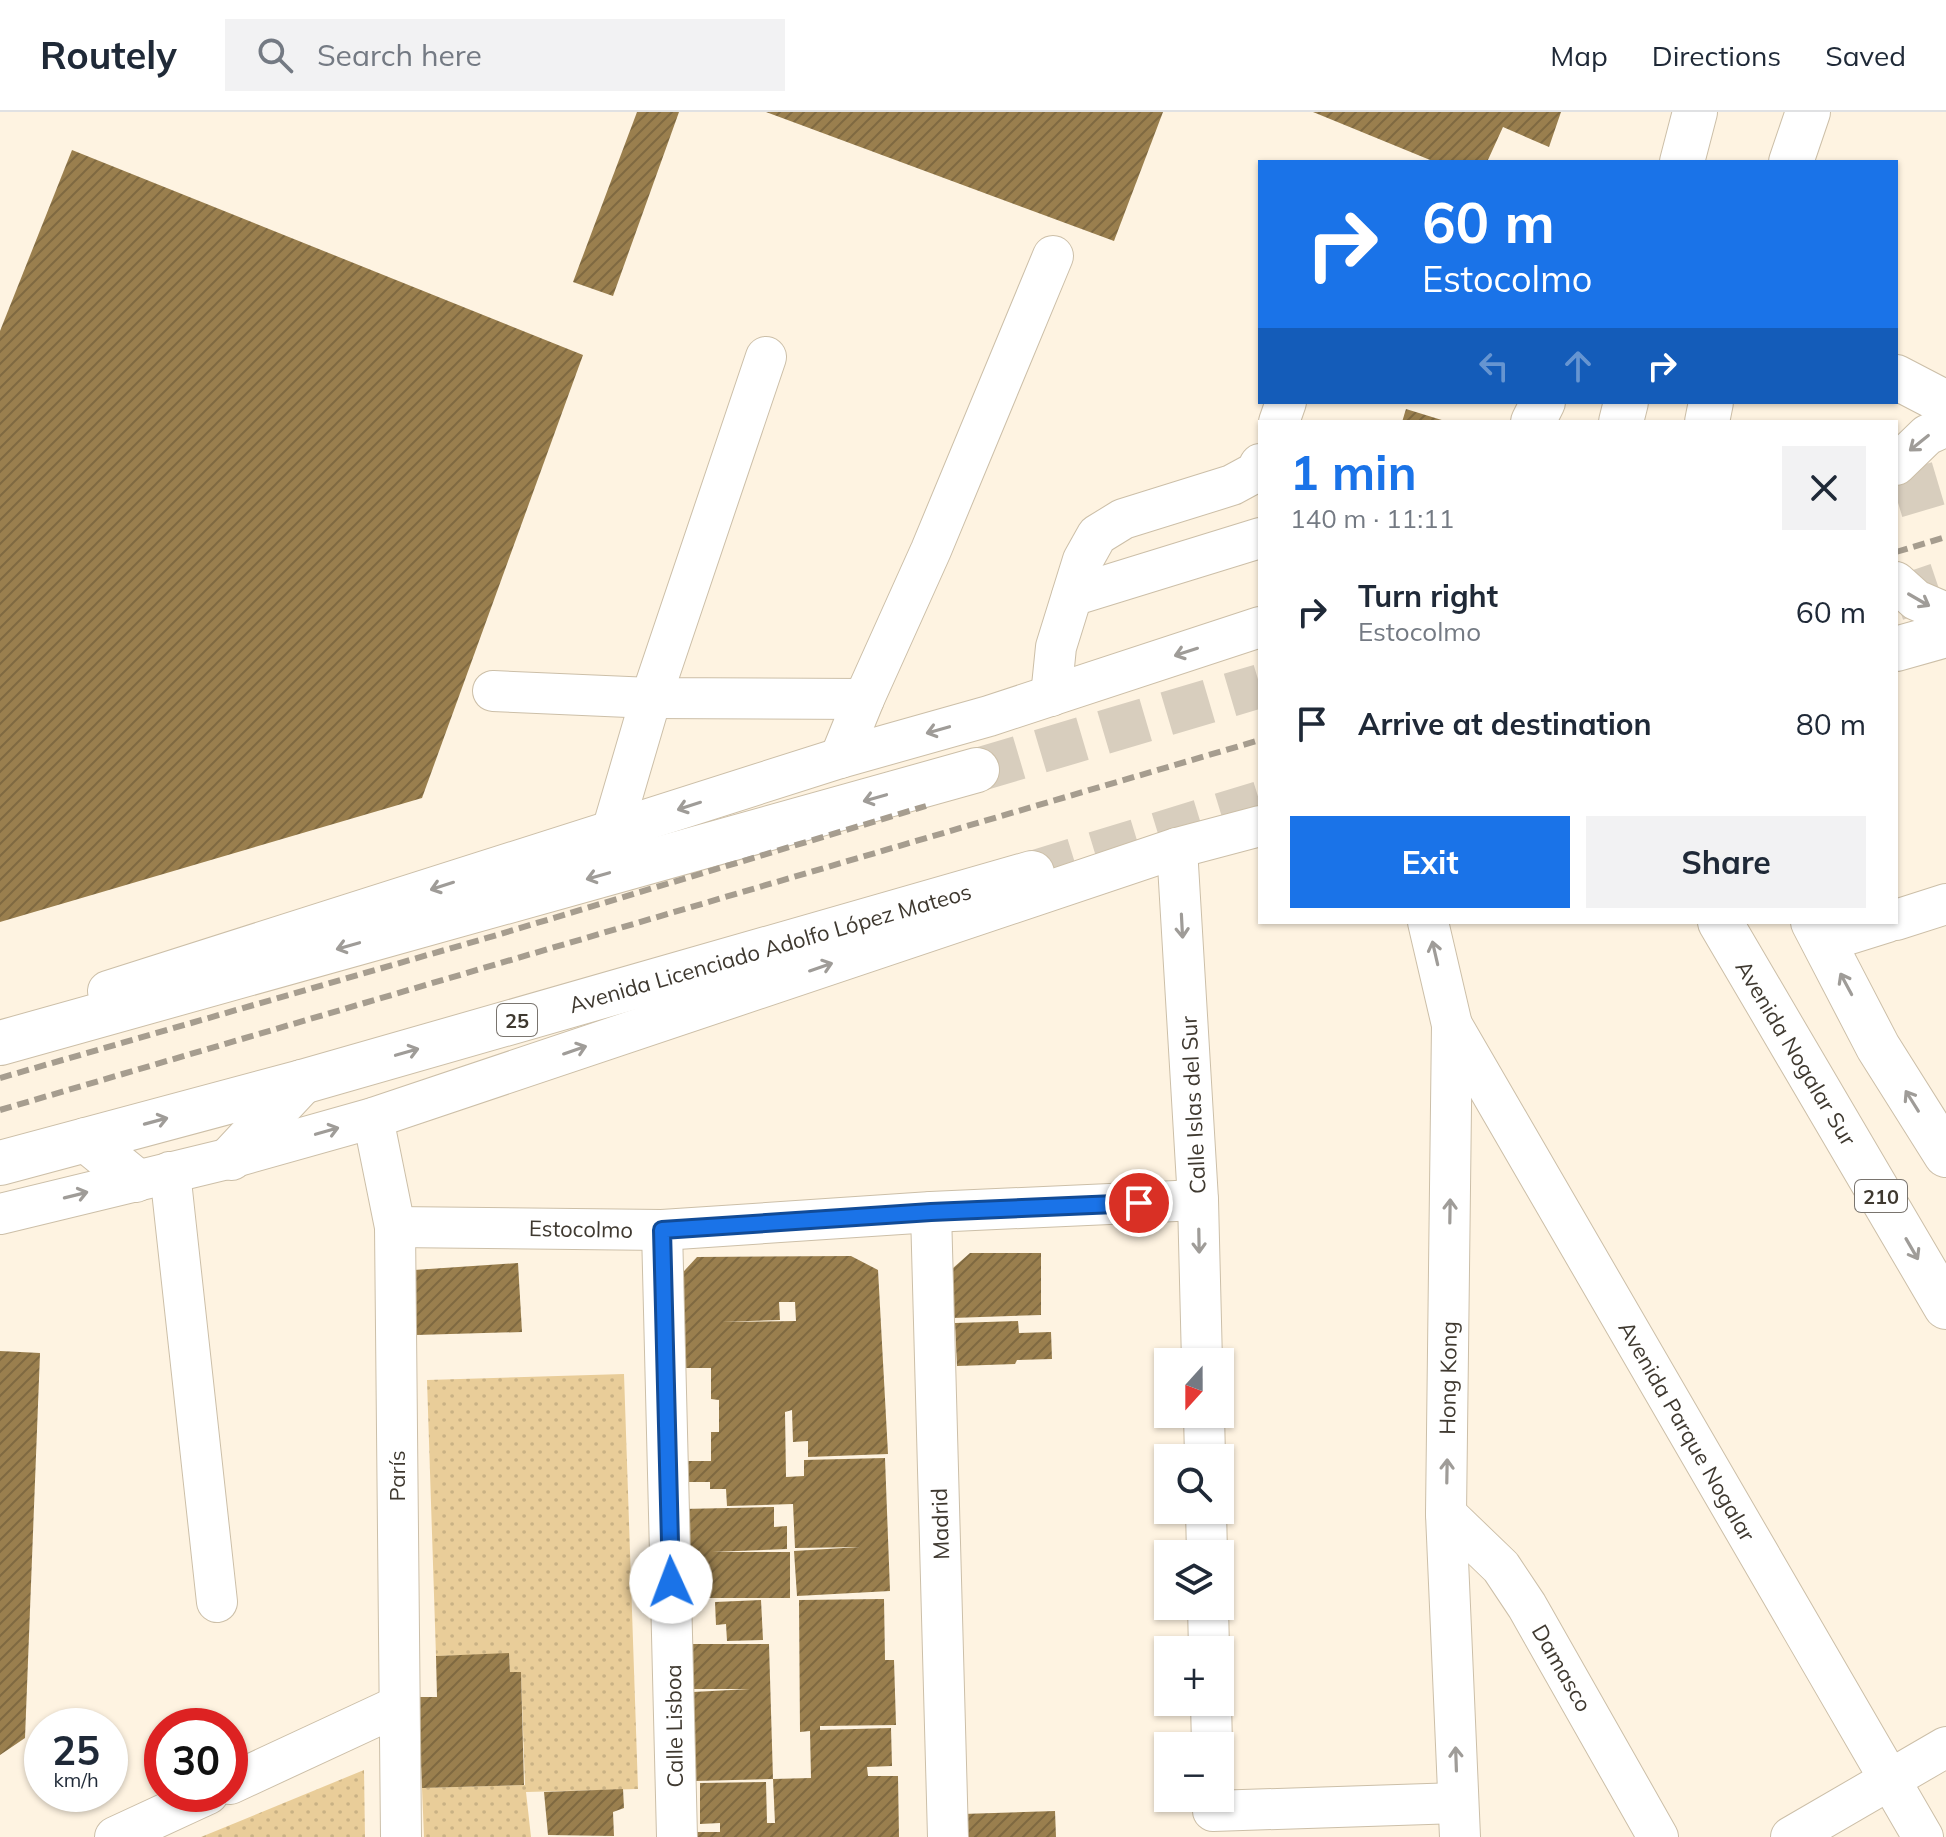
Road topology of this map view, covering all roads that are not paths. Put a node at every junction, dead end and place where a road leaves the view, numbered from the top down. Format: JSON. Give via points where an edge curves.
{"nodes":[{"id":1,"x":1808,"y":112,"type":"edge"},
{"id":2,"x":1819,"y":112,"type":"edge"},
{"id":3,"x":1792,"y":160,"type":"edge"},
{"id":4,"x":1817,"y":160,"type":"edge"},
{"id":5,"x":1053,"y":256,"type":"dead end"},
{"id":6,"x":766,"y":357,"type":"dead end"},
{"id":7,"x":1898,"y":378,"type":"edge"},
{"id":8,"x":1946,"y":403,"type":"edge"},
{"id":9,"x":1946,"y":426,"type":"edge"},
{"id":10,"x":1898,"y":463,"type":"edge"},
{"id":11,"x":1258,"y":468,"type":"edge"},
{"id":12,"x":1258,"y":539,"type":"edge"},
{"id":13,"x":1898,"y":584,"type":"edge"},
{"id":14,"x":1072,"y":596,"type":"junction"},
{"id":15,"x":1946,"y":613,"type":"edge"},
{"id":16,"x":1258,"y":628,"type":"edge"},
{"id":17,"x":1946,"y":635,"type":"edge"},
{"id":18,"x":1898,"y":648,"type":"edge"},
{"id":19,"x":493,"y":691,"type":"dead end"},
{"id":20,"x":1051,"y":696,"type":"junction"},
{"id":21,"x":651,"y":698,"type":"junction"},
{"id":22,"x":864,"y":699,"type":"junction"},
{"id":23,"x":840,"y":758,"type":"junction"},
{"id":24,"x":977,"y":770,"type":"tunnel mouth"},
{"id":25,"x":1258,"y":827,"type":"edge"},
{"id":26,"x":612,"y":831,"type":"junction"},
{"id":27,"x":1177,"y":848,"type":"junction"},
{"id":28,"x":1032,"y":873,"type":"tunnel mouth"},
{"id":29,"x":1946,"y":904,"type":"edge"},
{"id":30,"x":1898,"y":919,"type":"edge"},
{"id":31,"x":1428,"y":924,"type":"edge"},
{"id":32,"x":1720,"y":924,"type":"edge"},
{"id":33,"x":1874,"y":924,"type":"edge"},
{"id":34,"x":1818,"y":932,"type":"edge"},
{"id":35,"x":1452,"y":1025,"type":"junction"},
{"id":36,"x":9,"y":1041,"type":"edge"},
{"id":37,"x":302,"y":1082,"type":"junction"},
{"id":38,"x":373,"y":1118,"type":"junction"},
{"id":39,"x":86,"y":1140,"type":"junction"},
{"id":40,"x":1946,"y":1155,"type":"edge"},
{"id":41,"x":231,"y":1158,"type":"junction"},
{"id":42,"x":0,"y":1163,"type":"edge"},
{"id":43,"x":152,"y":1176,"type":"junction"},
{"id":44,"x":1198,"y":1200,"type":"junction"},
{"id":45,"x":931,"y":1212,"type":"junction"},
{"id":46,"x":0,"y":1214,"type":"edge"},
{"id":47,"x":395,"y":1227,"type":"junction"},
{"id":48,"x":662,"y":1230,"type":"junction"},
{"id":49,"x":1946,"y":1307,"type":"edge"},
{"id":50,"x":1202,"y":1348,"type":"edge"},
{"id":51,"x":1446,"y":1514,"type":"junction"},
{"id":52,"x":217,"y":1602,"type":"dead end"},
{"id":53,"x":398,"y":1706,"type":"junction"},
{"id":54,"x":1946,"y":1747,"type":"edge"},
{"id":55,"x":248,"y":1776,"type":"edge"},
{"id":56,"x":1889,"y":1781,"type":"junction"},
{"id":57,"x":169,"y":1812,"type":"edge"},
{"id":58,"x":1213,"y":1815,"type":"edge"},
{"id":59,"x":1459,"y":1820,"type":"edge"},
{"id":60,"x":115,"y":1837,"type":"edge"},
{"id":61,"x":401,"y":1837,"type":"edge"},
{"id":62,"x":677,"y":1837,"type":"edge"},
{"id":63,"x":948,"y":1837,"type":"edge"},
{"id":64,"x":1658,"y":1837,"type":"edge"},
{"id":65,"x":1791,"y":1837,"type":"edge"},
{"id":66,"x":1923,"y":1837,"type":"edge"}],
"edges":[{"from":1,"to":3,"type":"main road"},
{"from":2,"to":4,"type":"main road"},
{"from":5,"to":22,"type":"street"},
{"from":6,"to":21,"type":"street"},
{"from":7,"to":8,"type":"main road"},
{"from":9,"to":10,"type":"street","one_way":true,"via":[[1927,435]]},
{"from":11,"to":14,"type":"street","via":[[1232,485],[1123,519],[1097,535]]},
{"from":12,"to":14,"type":"street"},
{"from":13,"to":15,"type":"street","one_way":true,"via":[[1916,600]]},
{"from":14,"to":20,"type":"street","via":[[1056,647]]},
{"from":16,"to":20,"type":"street","one_way":true},
{"from":17,"to":18,"type":"main road"},
{"from":19,"to":21,"type":"street"},
{"from":20,"to":23,"type":"street","one_way":true},
{"from":21,"to":22,"type":"street"},
{"from":21,"to":26,"type":"street"},
{"from":22,"to":23,"type":"street"},
{"from":23,"to":26,"type":"street","one_way":true},
{"from":24,"to":36,"type":"main road","one_way":true},
{"from":25,"to":27,"type":"street"},
{"from":26,"to":36,"type":"street","one_way":true,"via":[[74,1002]]},
{"from":38,"to":27,"type":"street","one_way":true},
{"from":27,"to":44,"type":"street","name":"Calle Islas del Sur","one_way":true},
{"from":37,"to":28,"type":"main road","name":"Avenida Licenciado Adolfo López Mateos","number":"25","one_way":true},
{"from":29,"to":30,"type":"street"},
{"from":35,"to":31,"type":"street","name":"Hong Kong","one_way":true},
{"from":32,"to":49,"type":"main road","name":"Avenida Nogalar Sur","number":"210","one_way":true},
{"from":33,"to":34,"type":"street"},
{"from":40,"to":34,"type":"main road","one_way":true,"via":[[1878,1047]]},
{"from":51,"to":35,"type":"street","name":"Hong Kong","one_way":true},
{"from":35,"to":56,"type":"street","name":"Avenida Parque Nogalar"},
{"from":39,"to":37,"type":"main road","name":"Avenida Licenciado Adolfo López Mateos","number":"25","one_way":true},
{"from":37,"to":41,"type":"main road"},
{"from":41,"to":38,"type":"street","one_way":true},
{"from":38,"to":47,"type":"street","name":"París"},
{"from":39,"to":42,"type":"main road","name":"Avenida Licenciado Adolfo López Mateos","number":"25"},
{"from":39,"to":43,"type":"main road"},
{"from":41,"to":43,"type":"street"},
{"from":46,"to":43,"type":"street","one_way":true},
{"from":43,"to":52,"type":"street"},
{"from":44,"to":45,"type":"street","name":"Estocolmo"},
{"from":44,"to":50,"type":"street","name":"Calle Islas del Sur","one_way":true},
{"from":45,"to":48,"type":"street","name":"Estocolmo"},
{"from":45,"to":63,"type":"street","name":"Madrid"},
{"from":47,"to":48,"type":"street","name":"Estocolmo"},
{"from":47,"to":53,"type":"street","name":"París"},
{"from":48,"to":62,"type":"street","name":"Calle Lisboa"},
{"from":59,"to":51,"type":"street","name":"Hong Kong","one_way":true},
{"from":51,"to":64,"type":"street","name":"Damasco","via":[[1501,1567],[1527,1606]]},
{"from":53,"to":55,"type":"street"},
{"from":53,"to":61,"type":"street","name":"París"},
{"from":54,"to":56,"type":"street"},
{"from":56,"to":65,"type":"street"},
{"from":56,"to":66,"type":"street","name":"Avenida Parque Nogalar"},
{"from":57,"to":60,"type":"street"},
{"from":58,"to":59,"type":"street"}]}
